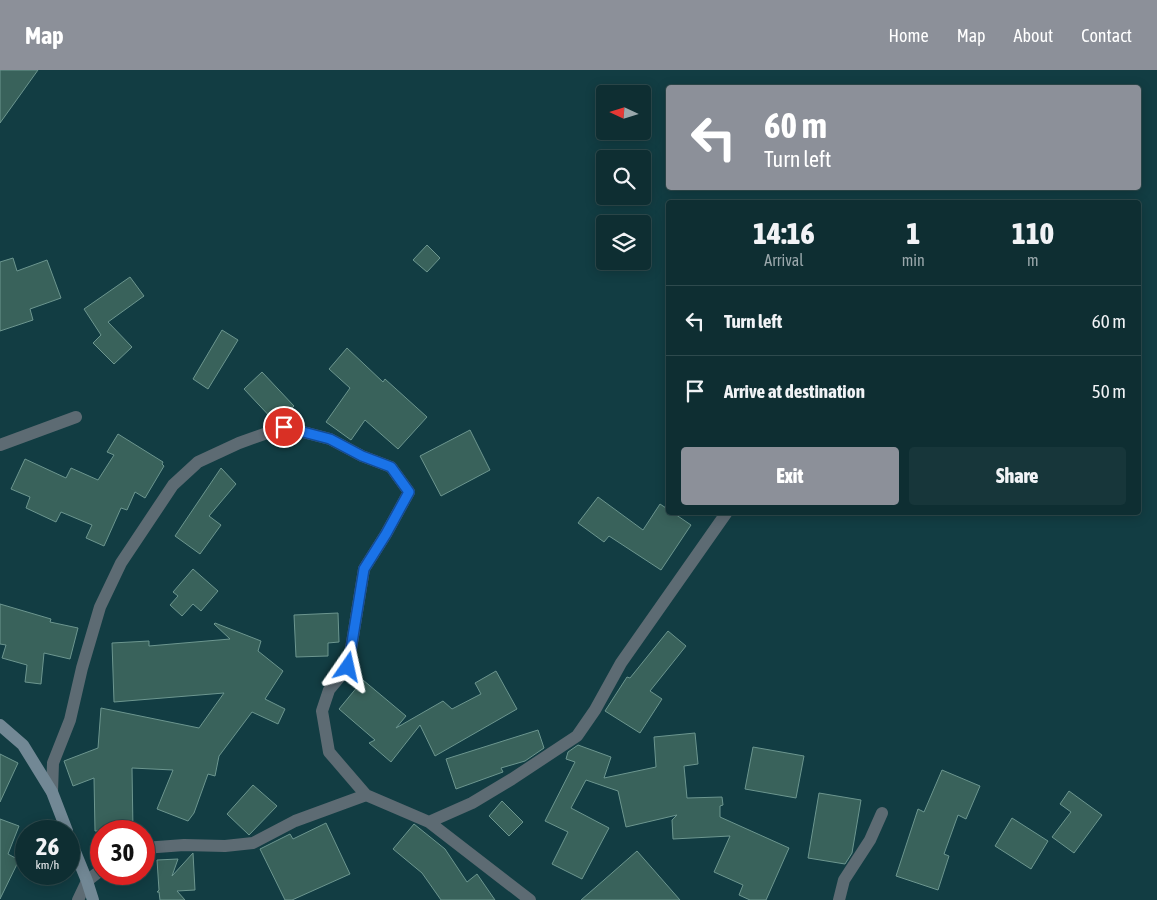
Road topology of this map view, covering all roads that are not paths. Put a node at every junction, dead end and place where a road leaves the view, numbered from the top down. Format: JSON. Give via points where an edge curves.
{"nodes":[{"id":1,"x":76,"y":417,"type":"dead end"},
{"id":2,"x":0,"y":444,"type":"edge"},
{"id":3,"x":725,"y":515,"type":"edge"},
{"id":4,"x":0,"y":725,"type":"edge"},
{"id":5,"x":52,"y":792,"type":"junction"},
{"id":6,"x":366,"y":795,"type":"junction"},
{"id":7,"x":882,"y":813,"type":"dead end"},
{"id":8,"x":63,"y":820,"type":"edge"},
{"id":9,"x":429,"y":822,"type":"junction"},
{"id":10,"x":155,"y":847,"type":"edge"},
{"id":11,"x":80,"y":864,"type":"edge"},
{"id":12,"x":90,"y":879,"type":"edge"},
{"id":13,"x":87,"y":881,"type":"junction"},
{"id":14,"x":78,"y":900,"type":"edge"},
{"id":15,"x":93,"y":900,"type":"edge"},
{"id":16,"x":530,"y":900,"type":"edge"},
{"id":17,"x":839,"y":900,"type":"edge"}],
"edges":[{"from":1,"to":2,"type":"street"},
{"from":3,"to":9,"type":"street","via":[[621,663],[577,736],[472,803]]},
{"from":4,"to":5,"type":"street","via":[[23,745]]},
{"from":5,"to":6,"type":"street","via":[[53,763],[70,720],[100,607],[121,563],[173,485],[198,462],[284,427],[330,439],[391,467],[409,492],[364,569],[348,667],[329,690],[322,711],[329,752]]},
{"from":5,"to":8,"type":"street"},
{"from":6,"to":9,"type":"street"},
{"from":6,"to":10,"type":"street","via":[[295,821],[253,843]]},
{"from":7,"to":17,"type":"street","via":[[870,840],[844,880]]},
{"from":9,"to":16,"type":"street"},
{"from":11,"to":13,"type":"street"},
{"from":12,"to":13,"type":"street"},
{"from":13,"to":14,"type":"street"},
{"from":13,"to":15,"type":"street"}]}
